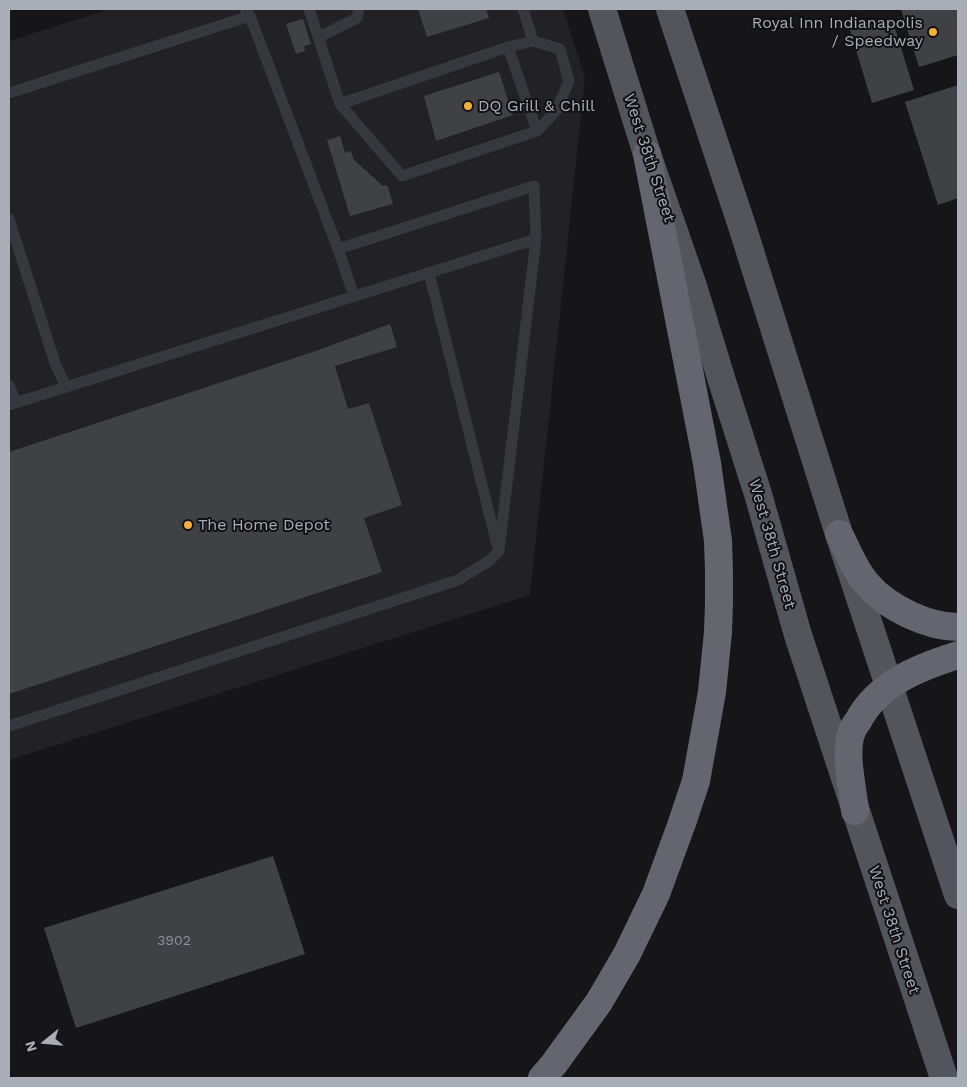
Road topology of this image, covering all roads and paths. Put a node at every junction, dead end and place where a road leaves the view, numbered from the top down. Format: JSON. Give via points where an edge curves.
{"nodes":[{"id":1,"x":310,"y":9,"type":"edge"},
{"id":2,"x":359,"y":9,"type":"edge"},
{"id":3,"x":523,"y":9,"type":"edge"},
{"id":4,"x":602,"y":9,"type":"edge"},
{"id":5,"x":670,"y":9,"type":"edge"},
{"id":6,"x":247,"y":12,"type":"edge"},
{"id":7,"x":319,"y":37,"type":"junction"},
{"id":8,"x":533,"y":41,"type":"junction"},
{"id":9,"x":508,"y":46,"type":"junction"},
{"id":10,"x":9,"y":93,"type":"edge"},
{"id":11,"x":340,"y":104,"type":"junction"},
{"id":12,"x":537,"y":131,"type":"junction"},
{"id":13,"x":647,"y":154,"type":"junction"},
{"id":14,"x":9,"y":219,"type":"edge"},
{"id":15,"x":536,"y":239,"type":"junction"},
{"id":16,"x":338,"y":249,"type":"junction"},
{"id":17,"x":429,"y":273,"type":"junction"},
{"id":18,"x":354,"y":296,"type":"junction"},
{"id":19,"x":9,"y":384,"type":"edge"},
{"id":20,"x":66,"y":387,"type":"junction"},
{"id":21,"x":13,"y":404,"type":"edge"},
{"id":22,"x":839,"y":534,"type":"junction"},
{"id":23,"x":499,"y":551,"type":"junction"},
{"id":24,"x":958,"y":627,"type":"edge"},
{"id":25,"x":958,"y":655,"type":"edge"},
{"id":26,"x":889,"y":686,"type":"junction"},
{"id":27,"x":9,"y":726,"type":"edge"},
{"id":28,"x":855,"y":811,"type":"junction"},
{"id":29,"x":958,"y":895,"type":"edge"},
{"id":30,"x":941,"y":1071,"type":"edge"},
{"id":31,"x":542,"y":1078,"type":"edge"}],
"edges":[{"from":1,"to":7,"type":"lane"},
{"from":2,"to":7,"type":"lane","via":[[356,18]]},
{"from":3,"to":8,"type":"lane"},
{"from":4,"to":13,"type":"main road","name":"West 38th Street"},
{"from":5,"to":22,"type":"main road"},
{"from":6,"to":10,"type":"lane"},
{"from":6,"to":16,"type":"lane"},
{"from":7,"to":11,"type":"lane"},
{"from":8,"to":9,"type":"lane"},
{"from":8,"to":12,"type":"lane","via":[[560,50],[569,81],[556,110]]},
{"from":9,"to":11,"type":"lane"},
{"from":9,"to":12,"type":"lane"},
{"from":11,"to":12,"type":"lane","via":[[402,176]]},
{"from":13,"to":28,"type":"main road","name":"West 38th Street","via":[[693,286],[798,635]]},
{"from":13,"to":31,"type":"highway","via":[[707,463],[718,541],[719,603],[712,692],[696,780],[656,894],[599,1002]]},
{"from":14,"to":20,"type":"lane","via":[[55,364]]},
{"from":15,"to":16,"type":"lane","via":[[534,186]]},
{"from":15,"to":17,"type":"lane"},
{"from":15,"to":23,"type":"lane"},
{"from":16,"to":18,"type":"lane"},
{"from":17,"to":18,"type":"lane"},
{"from":17,"to":23,"type":"lane"},
{"from":18,"to":20,"type":"lane"},
{"from":19,"to":21,"type":"lane"},
{"from":20,"to":21,"type":"lane"},
{"from":22,"to":24,"type":"highway","via":[[858,572],[882,599],[917,618]]},
{"from":22,"to":26,"type":"main road"},
{"from":23,"to":27,"type":"lane","via":[[458,580]]},
{"from":25,"to":26,"type":"highway","via":[[914,671]]},
{"from":26,"to":28,"type":"highway","via":[[869,704],[850,734],[848,755]]},
{"from":26,"to":29,"type":"main road"},
{"from":28,"to":30,"type":"main road","name":"West 38th Street"}]}
